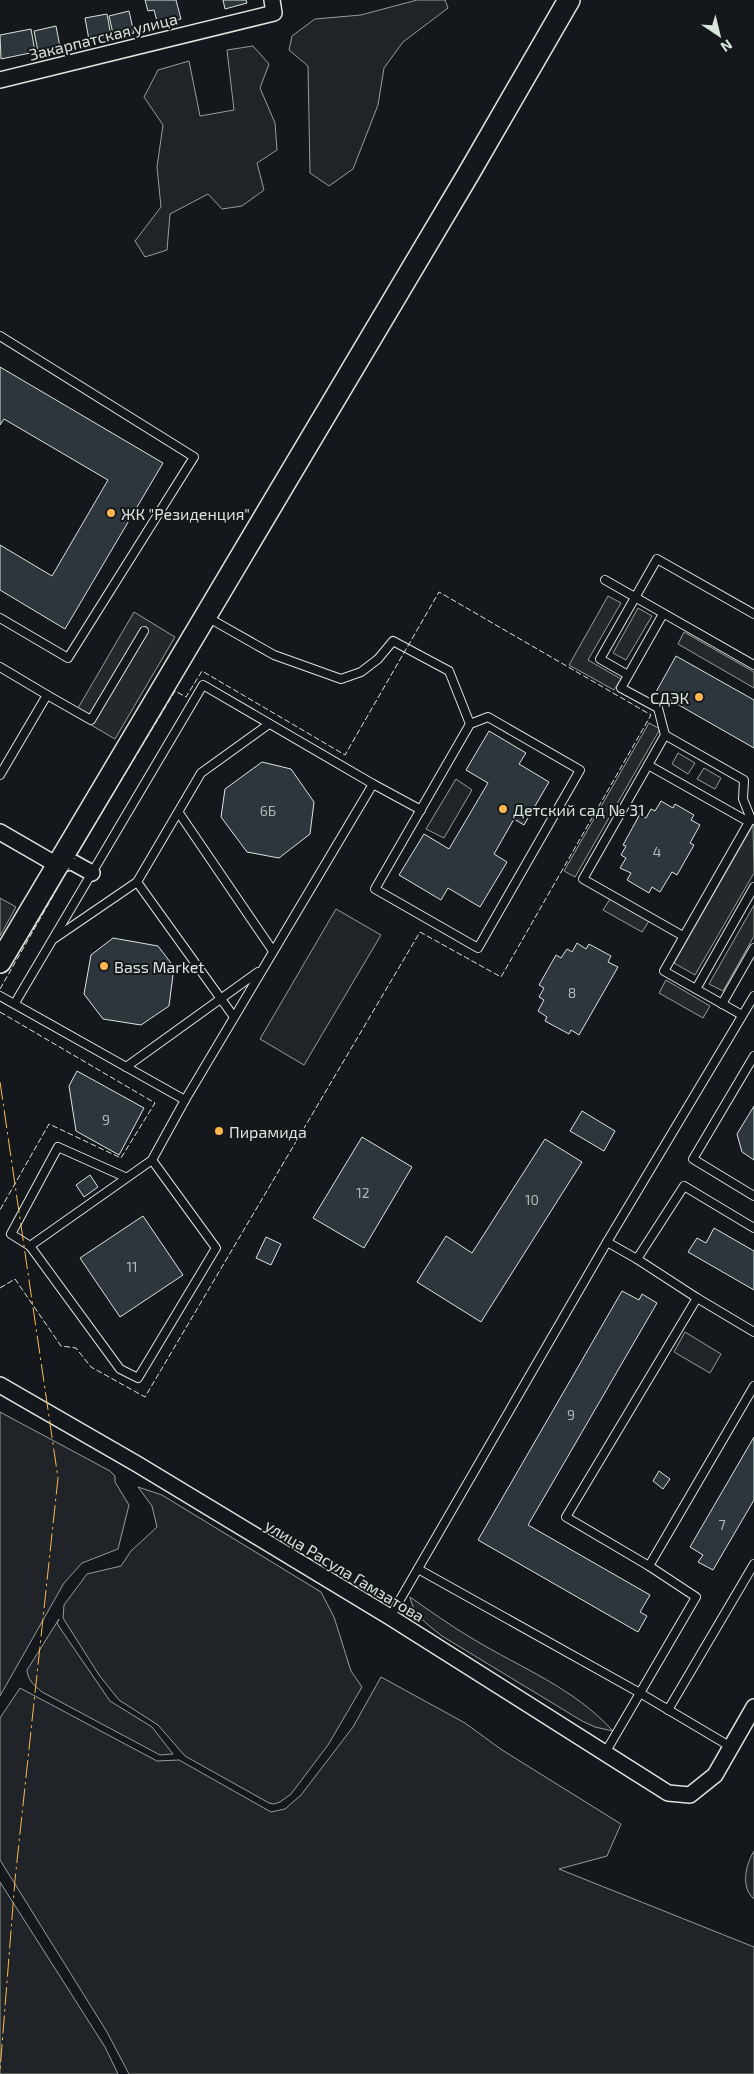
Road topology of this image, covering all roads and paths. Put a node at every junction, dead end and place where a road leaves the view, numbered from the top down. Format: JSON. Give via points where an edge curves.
{"nodes":[{"id":1,"x":569,"y":0,"type":"edge"},
{"id":2,"x":273,"y":6,"type":"edge"},
{"id":3,"x":0,"y":80,"type":"edge"},
{"id":4,"x":0,"y":336,"type":"edge"},
{"id":5,"x":605,"y":580,"type":"dead end"},
{"id":6,"x":635,"y":598,"type":"junction"},
{"id":7,"x":663,"y":614,"type":"junction"},
{"id":8,"x":754,"y":614,"type":"edge"},
{"id":9,"x":205,"y":616,"type":"junction"},
{"id":10,"x":0,"y":618,"type":"edge"},
{"id":11,"x":144,"y":631,"type":"dead end"},
{"id":12,"x":754,"y":665,"type":"edge"},
{"id":13,"x":0,"y":667,"type":"edge"},
{"id":14,"x":628,"y":675,"type":"junction"},
{"id":15,"x":48,"y":694,"type":"junction"},
{"id":16,"x":270,"y":724,"type":"junction"},
{"id":17,"x":470,"y":724,"type":"junction"},
{"id":18,"x":665,"y":735,"type":"junction"},
{"id":19,"x":648,"y":765,"type":"junction"},
{"id":20,"x":0,"y":775,"type":"edge"},
{"id":21,"x":373,"y":784,"type":"junction"},
{"id":22,"x":420,"y":810,"type":"junction"},
{"id":23,"x":179,"y":813,"type":"junction"},
{"id":24,"x":751,"y":821,"type":"edge"},
{"id":25,"x":0,"y":832,"type":"edge"},
{"id":26,"x":58,"y":865,"type":"junction"},
{"id":27,"x":92,"y":873,"type":"junction"},
{"id":28,"x":137,"y":882,"type":"junction"},
{"id":29,"x":754,"y":887,"type":"edge"},
{"id":30,"x":683,"y":936,"type":"junction"},
{"id":31,"x":53,"y":939,"type":"junction"},
{"id":32,"x":754,"y":948,"type":"edge"},
{"id":33,"x":273,"y":951,"type":"junction"},
{"id":34,"x":0,"y":962,"type":"edge"},
{"id":35,"x":262,"y":970,"type":"junction"},
{"id":36,"x":696,"y":989,"type":"junction"},
{"id":37,"x":0,"y":996,"type":"edge"},
{"id":38,"x":754,"y":996,"type":"edge"},
{"id":39,"x":221,"y":999,"type":"junction"},
{"id":40,"x":15,"y":1003,"type":"junction"},
{"id":41,"x":722,"y":1004,"type":"junction"},
{"id":42,"x":742,"y":1015,"type":"junction"},
{"id":43,"x":234,"y":1017,"type":"junction"},
{"id":44,"x":754,"y":1056,"type":"edge"},
{"id":45,"x":126,"y":1067,"type":"junction"},
{"id":46,"x":184,"y":1100,"type":"junction"},
{"id":47,"x":152,"y":1160,"type":"junction"},
{"id":48,"x":125,"y":1177,"type":"junction"},
{"id":49,"x":754,"y":1196,"type":"edge"},
{"id":50,"x":754,"y":1228,"type":"edge"},
{"id":51,"x":607,"y":1242,"type":"junction"},
{"id":52,"x":30,"y":1246,"type":"junction"},
{"id":53,"x":637,"y":1259,"type":"junction"},
{"id":54,"x":697,"y":1298,"type":"junction"},
{"id":55,"x":754,"y":1332,"type":"edge"},
{"id":56,"x":0,"y":1385,"type":"edge"},
{"id":57,"x":754,"y":1386,"type":"edge"},
{"id":58,"x":754,"y":1564,"type":"edge"},
{"id":59,"x":648,"y":1566,"type":"junction"},
{"id":60,"x":418,"y":1569,"type":"junction"},
{"id":61,"x":390,"y":1617,"type":"junction"},
{"id":62,"x":640,"y":1693,"type":"junction"},
{"id":63,"x":754,"y":1707,"type":"edge"},
{"id":64,"x":668,"y":1710,"type":"junction"},
{"id":65,"x":731,"y":1747,"type":"junction"},
{"id":66,"x":605,"y":1754,"type":"junction"}],
"edges":[{"from":1,"to":9,"type":"main road"},
{"from":2,"to":3,"type":"street","name":"Закарпатская улица"},
{"from":4,"to":10,"type":"lane","via":[[194,457],[68,658]]},
{"from":5,"to":6,"type":"lane"},
{"from":6,"to":7,"type":"lane"},
{"from":6,"to":8,"type":"lane","via":[[657,559]]},
{"from":6,"to":14,"type":"lane","via":[[600,659]]},
{"from":7,"to":12,"type":"lane"},
{"from":7,"to":14,"type":"lane"},
{"from":9,"to":17,"type":"lane","via":[[274,656],[341,679],[362,672],[393,641],[449,671]]},
{"from":9,"to":26,"type":"main road"},
{"from":11,"to":15,"type":"lane","via":[[91,720]]},
{"from":13,"to":15,"type":"lane"},
{"from":14,"to":18,"type":"lane","via":[[621,688],[658,708]]},
{"from":15,"to":20,"type":"lane"},
{"from":16,"to":21,"type":"lane"},
{"from":16,"to":23,"type":"lane","via":[[201,772]]},
{"from":16,"to":27,"type":"lane","via":[[203,685]]},
{"from":17,"to":22,"type":"lane"},
{"from":17,"to":22,"type":"lane","via":[[488,717],[580,770],[478,948],[375,889]]},
{"from":18,"to":19,"type":"lane"},
{"from":18,"to":24,"type":"lane","via":[[744,780],[743,799]]},
{"from":19,"to":24,"type":"lane"},
{"from":19,"to":30,"type":"lane","via":[[583,879]]},
{"from":21,"to":22,"type":"lane"},
{"from":21,"to":33,"type":"lane"},
{"from":23,"to":28,"type":"lane"},
{"from":23,"to":33,"type":"lane"},
{"from":24,"to":30,"type":"lane"},
{"from":25,"to":26,"type":"street"},
{"from":26,"to":27,"type":"street","via":[[72,862]]},
{"from":26,"to":34,"type":"main road"},
{"from":27,"to":31,"type":"lane"},
{"from":28,"to":31,"type":"lane"},
{"from":28,"to":39,"type":"lane"},
{"from":29,"to":36,"type":"lane"},
{"from":30,"to":36,"type":"lane","via":[[664,971]]},
{"from":31,"to":40,"type":"lane"},
{"from":32,"to":41,"type":"lane"},
{"from":33,"to":35,"type":"lane"},
{"from":35,"to":39,"type":"lane"},
{"from":35,"to":43,"type":"lane"},
{"from":36,"to":41,"type":"lane"},
{"from":37,"to":40,"type":"lane"},
{"from":38,"to":42,"type":"lane"},
{"from":39,"to":43,"type":"lane"},
{"from":39,"to":45,"type":"lane"},
{"from":40,"to":45,"type":"lane"},
{"from":41,"to":42,"type":"lane"},
{"from":42,"to":51,"type":"lane"},
{"from":43,"to":46,"type":"lane"},
{"from":44,"to":49,"type":"lane","via":[[693,1159]]},
{"from":45,"to":46,"type":"lane"},
{"from":46,"to":47,"type":"lane"},
{"from":47,"to":48,"type":"lane"},
{"from":47,"to":52,"type":"lane","via":[[216,1248],[138,1378],[120,1368]]},
{"from":48,"to":52,"type":"lane"},
{"from":48,"to":52,"type":"lane","via":[[58,1147],[10,1234]]},
{"from":50,"to":53,"type":"lane","via":[[684,1186]]},
{"from":51,"to":53,"type":"lane"},
{"from":51,"to":60,"type":"lane"},
{"from":53,"to":54,"type":"lane"},
{"from":54,"to":55,"type":"lane"},
{"from":54,"to":59,"type":"lane","via":[[566,1517]]},
{"from":56,"to":61,"type":"street","name":"улица Расула Гамзатова"},
{"from":57,"to":59,"type":"lane"},
{"from":58,"to":64,"type":"lane"},
{"from":59,"to":62,"type":"lane","via":[[696,1597]]},
{"from":60,"to":61,"type":"lane"},
{"from":60,"to":62,"type":"lane"},
{"from":61,"to":66,"type":"street","name":"улица Расула Гамзатова"},
{"from":62,"to":64,"type":"lane"},
{"from":62,"to":66,"type":"lane"},
{"from":63,"to":65,"type":"street"},
{"from":64,"to":65,"type":"lane"},
{"from":65,"to":66,"type":"street","name":"улица Расула Гамзатова","via":[[715,1775],[690,1795],[668,1793]]}]}
